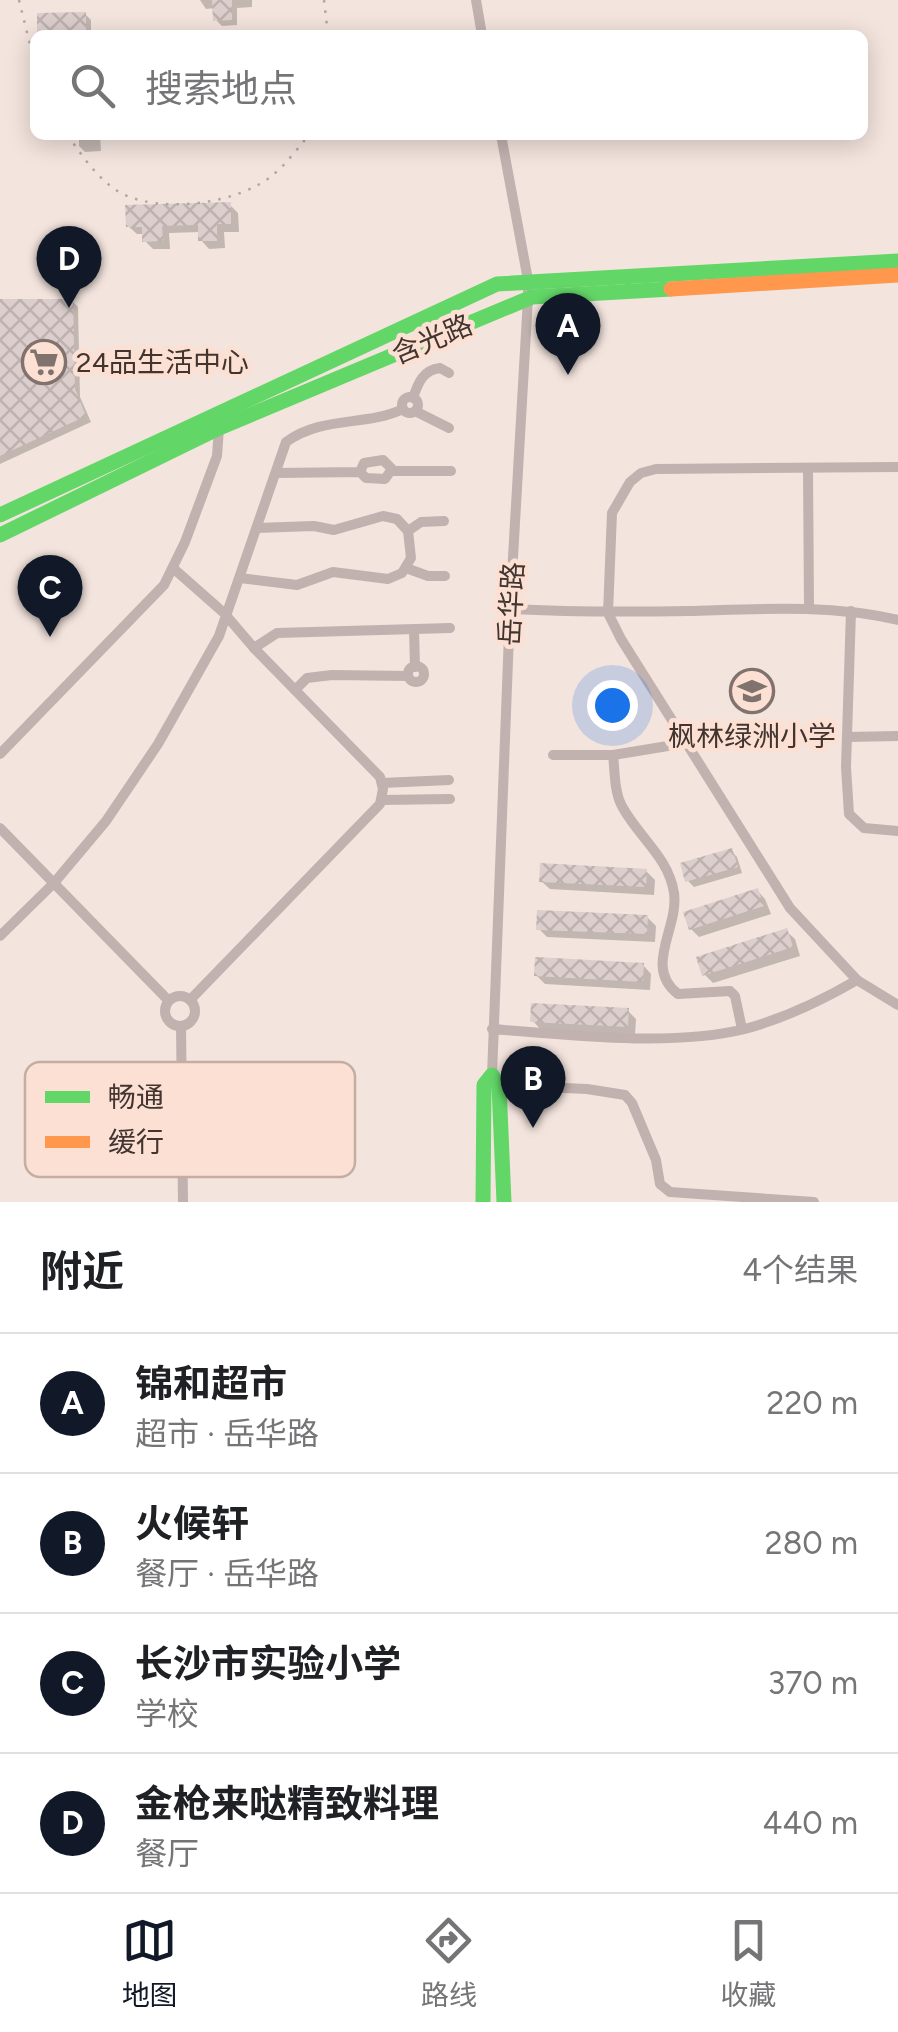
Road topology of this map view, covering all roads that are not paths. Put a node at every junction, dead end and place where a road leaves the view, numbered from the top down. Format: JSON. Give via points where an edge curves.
{"nodes":[{"id":1,"x":476,"y":0,"type":"edge"},
{"id":2,"x":481,"y":30,"type":"edge"},
{"id":3,"x":502,"y":140,"type":"edge"},
{"id":4,"x":898,"y":261,"type":"edge"},
{"id":5,"x":898,"y":275,"type":"edge"},
{"id":6,"x":528,"y":280,"type":"junction"},
{"id":7,"x":528,"y":298,"type":"junction"},
{"id":8,"x":448,"y":373,"type":"dead end"},
{"id":9,"x":414,"y":398,"type":"junction"},
{"id":10,"x":403,"y":409,"type":"junction"},
{"id":11,"x":416,"y":411,"type":"junction"},
{"id":12,"x":219,"y":428,"type":"junction"},
{"id":13,"x":448,"y":428,"type":"dead end"},
{"id":14,"x":898,"y":467,"type":"edge"},
{"id":15,"x":808,"y":468,"type":"junction"},
{"id":16,"x":451,"y":471,"type":"dead end"},
{"id":17,"x":276,"y":473,"type":"junction"},
{"id":18,"x":0,"y":515,"type":"edge"},
{"id":19,"x":444,"y":521,"type":"dead end"},
{"id":20,"x":257,"y":528,"type":"junction"},
{"id":21,"x":408,"y":532,"type":"junction"},
{"id":22,"x":0,"y":535,"type":"edge"},
{"id":23,"x":173,"y":568,"type":"junction"},
{"id":24,"x":406,"y":568,"type":"junction"},
{"id":25,"x":446,"y":576,"type":"dead end"},
{"id":26,"x":240,"y":578,"type":"junction"},
{"id":27,"x":808,"y":608,"type":"junction"},
{"id":28,"x":510,"y":610,"type":"junction"},
{"id":29,"x":851,"y":611,"type":"junction"},
{"id":30,"x":608,"y":613,"type":"junction"},
{"id":31,"x":227,"y":616,"type":"junction"},
{"id":32,"x":898,"y":620,"type":"edge"},
{"id":33,"x":450,"y":628,"type":"dead end"},
{"id":34,"x":414,"y":629,"type":"junction"},
{"id":35,"x":254,"y":648,"type":"junction"},
{"id":36,"x":294,"y":690,"type":"junction"},
{"id":37,"x":898,"y":736,"type":"edge"},
{"id":38,"x":847,"y":738,"type":"junction"},
{"id":39,"x":686,"y":743,"type":"junction"},
{"id":40,"x":0,"y":754,"type":"edge"},
{"id":41,"x":614,"y":755,"type":"junction"},
{"id":42,"x":553,"y":756,"type":"dead end"},
{"id":43,"x":449,"y":780,"type":"dead end"},
{"id":44,"x":382,"y":783,"type":"junction"},
{"id":45,"x":450,"y":799,"type":"dead end"},
{"id":46,"x":381,"y":800,"type":"junction"},
{"id":47,"x":0,"y":828,"type":"edge"},
{"id":48,"x":898,"y":831,"type":"edge"},
{"id":49,"x":54,"y":884,"type":"junction"},
{"id":50,"x":0,"y":936,"type":"edge"},
{"id":51,"x":856,"y":980,"type":"junction"},
{"id":52,"x":168,"y":1000,"type":"junction"},
{"id":53,"x":190,"y":1000,"type":"junction"},
{"id":54,"x":898,"y":1005,"type":"edge"},
{"id":55,"x":182,"y":1026,"type":"junction"},
{"id":56,"x":492,"y":1029,"type":"junction"},
{"id":57,"x":742,"y":1029,"type":"junction"},
{"id":58,"x":182,"y":1062,"type":"edge"},
{"id":59,"x":492,"y":1082,"type":"junction"},
{"id":60,"x":183,"y":1177,"type":"edge"},
{"id":61,"x":183,"y":1202,"type":"edge"},
{"id":62,"x":484,"y":1202,"type":"edge"},
{"id":63,"x":504,"y":1202,"type":"edge"},
{"id":64,"x":814,"y":1202,"type":"edge"}],
"edges":[{"from":1,"to":2,"type":"street"},
{"from":3,"to":6,"type":"street","name":"岳华路"},
{"from":4,"to":6,"type":"main road","name":"含光路"},
{"from":5,"to":7,"type":"main road","name":"含光路"},
{"from":6,"to":7,"type":"street","name":"岳华路"},
{"from":6,"to":18,"type":"main road","name":"含光路","via":[[497,284]]},
{"from":7,"to":12,"type":"main road","name":"含光路"},
{"from":7,"to":28,"type":"street","name":"岳华路"},
{"from":8,"to":9,"type":"street","via":[[431,369]]},
{"from":9,"to":10,"type":"street","via":[[404,400]]},
{"from":9,"to":11,"type":"street"},
{"from":10,"to":11,"type":"street"},
{"from":10,"to":17,"type":"street","via":[[296,434],[286,442]]},
{"from":11,"to":13,"type":"street"},
{"from":12,"to":22,"type":"main road","name":"含光路"},
{"from":12,"to":23,"type":"street","via":[[217,456]]},
{"from":14,"to":15,"type":"street"},
{"from":15,"to":27,"type":"street"},
{"from":15,"to":30,"type":"street","via":[[641,472],[612,513]]},
{"from":16,"to":17,"type":"street","via":[[392,471],[374,480],[360,472]]},
{"from":17,"to":20,"type":"street"},
{"from":19,"to":21,"type":"street","via":[[421,522]]},
{"from":20,"to":21,"type":"street","via":[[334,530],[383,516]]},
{"from":20,"to":26,"type":"street"},
{"from":21,"to":24,"type":"street"},
{"from":23,"to":31,"type":"street"},
{"from":23,"to":40,"type":"street","via":[[146,606]]},
{"from":24,"to":25,"type":"street"},
{"from":24,"to":26,"type":"street","via":[[388,579],[333,572],[297,586]]},
{"from":26,"to":31,"type":"street"},
{"from":27,"to":29,"type":"street"},
{"from":27,"to":30,"type":"street"},
{"from":28,"to":30,"type":"street"},
{"from":28,"to":56,"type":"street","name":"岳华路"},
{"from":29,"to":32,"type":"street"},
{"from":29,"to":38,"type":"street"},
{"from":30,"to":39,"type":"street"},
{"from":31,"to":35,"type":"street"},
{"from":31,"to":49,"type":"street","via":[[158,744]]},
{"from":33,"to":34,"type":"street"},
{"from":34,"to":35,"type":"street","via":[[277,632]]},
{"from":34,"to":36,"type":"street","via":[[411,671],[307,678]]},
{"from":35,"to":36,"type":"street"},
{"from":36,"to":44,"type":"street"},
{"from":37,"to":38,"type":"street"},
{"from":38,"to":48,"type":"street","via":[[849,814],[864,828]]},
{"from":39,"to":41,"type":"street"},
{"from":39,"to":51,"type":"street","via":[[776,889]]},
{"from":41,"to":42,"type":"street"},
{"from":41,"to":57,"type":"street","via":[[622,807],[674,890],[673,921],[660,961],[665,980],[678,994],[730,991]]},
{"from":43,"to":44,"type":"street"},
{"from":44,"to":46,"type":"street"},
{"from":45,"to":46,"type":"street"},
{"from":46,"to":53,"type":"street"},
{"from":47,"to":49,"type":"street"},
{"from":49,"to":50,"type":"street"},
{"from":49,"to":52,"type":"street"},
{"from":51,"to":54,"type":"street"},
{"from":51,"to":57,"type":"street","via":[[814,1005]]},
{"from":52,"to":53,"type":"street"},
{"from":52,"to":55,"type":"street","via":[[166,1019]]},
{"from":53,"to":55,"type":"street","via":[[196,1012]]},
{"from":55,"to":58,"type":"street"},
{"from":56,"to":57,"type":"street","via":[[604,1038]]},
{"from":56,"to":59,"type":"street","name":"岳华路"},
{"from":59,"to":62,"type":"main road","name":"岳华路"},
{"from":59,"to":63,"type":"main road","name":"岳华路"},
{"from":59,"to":64,"type":"street","via":[[625,1095],[656,1160],[660,1184],[670,1192]]},
{"from":60,"to":61,"type":"street"}]}
